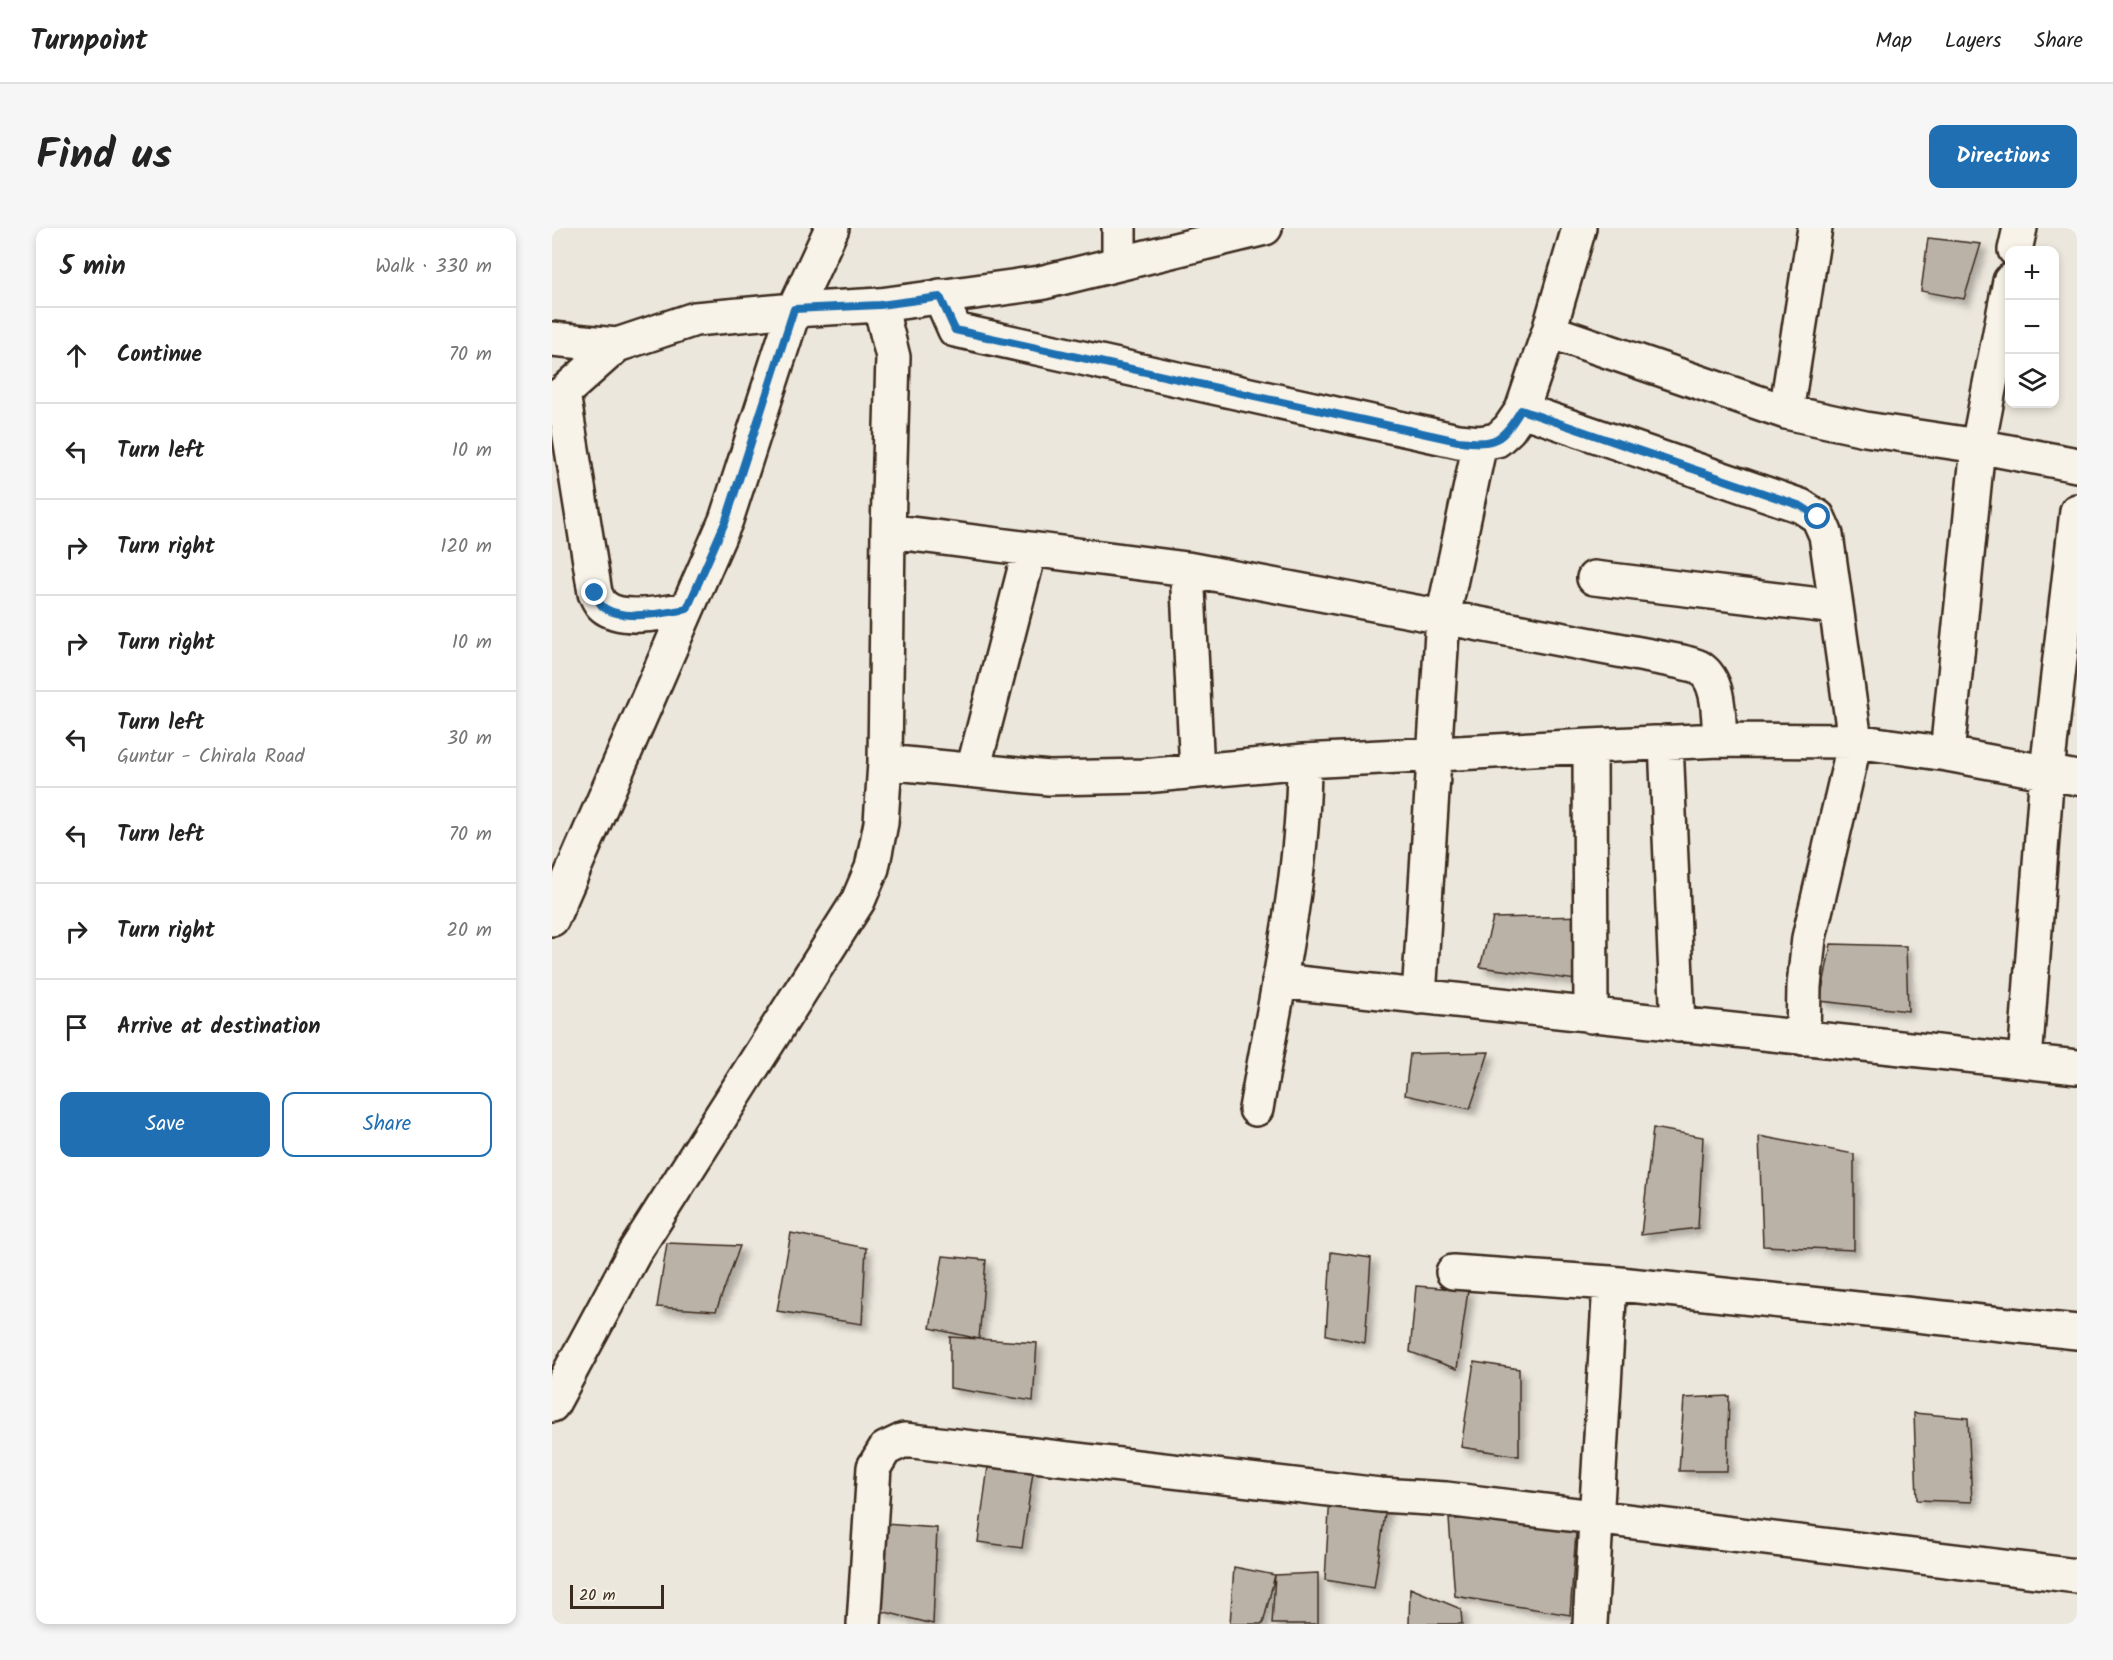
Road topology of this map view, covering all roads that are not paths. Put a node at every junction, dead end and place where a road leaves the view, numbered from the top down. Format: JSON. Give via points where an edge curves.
{"nodes":[{"id":1,"x":832,"y":228,"type":"edge"},
{"id":2,"x":1119,"y":228,"type":"edge"},
{"id":3,"x":1265,"y":228,"type":"edge"},
{"id":4,"x":1579,"y":228,"type":"edge"},
{"id":5,"x":1815,"y":228,"type":"edge"},
{"id":6,"x":2019,"y":228,"type":"edge"},
{"id":7,"x":2016,"y":246,"type":"edge"},
{"id":8,"x":1119,"y":263,"type":"junction"},
{"id":9,"x":940,"y":297,"type":"junction"},
{"id":10,"x":2006,"y":300,"type":"edge"},
{"id":11,"x":880,"y":305,"type":"junction"},
{"id":12,"x":794,"y":309,"type":"junction"},
{"id":13,"x":1549,"y":331,"type":"junction"},
{"id":14,"x":552,"y":339,"type":"edge"},
{"id":15,"x":617,"y":345,"type":"junction"},
{"id":16,"x":557,"y":397,"type":"edge"},
{"id":17,"x":1521,"y":410,"type":"junction"},
{"id":18,"x":1786,"y":412,"type":"junction"},
{"id":19,"x":1480,"y":443,"type":"junction"},
{"id":20,"x":1978,"y":446,"type":"junction"},
{"id":21,"x":2077,"y":465,"type":"edge"},
{"id":22,"x":2077,"y":511,"type":"edge"},
{"id":23,"x":888,"y":531,"type":"junction"},
{"id":24,"x":1030,"y":549,"type":"junction"},
{"id":25,"x":1187,"y":569,"type":"junction"},
{"id":26,"x":1594,"y":578,"type":"dead end"},
{"id":27,"x":1836,"y":607,"type":"junction"},
{"id":28,"x":687,"y":609,"type":"junction"},
{"id":29,"x":1443,"y":617,"type":"junction"},
{"id":30,"x":1720,"y":740,"type":"junction"},
{"id":31,"x":1856,"y":741,"type":"junction"},
{"id":32,"x":1666,"y":742,"type":"junction"},
{"id":33,"x":1590,"y":746,"type":"junction"},
{"id":34,"x":1435,"y":754,"type":"junction"},
{"id":35,"x":1947,"y":754,"type":"junction"},
{"id":36,"x":1304,"y":761,"type":"junction"},
{"id":37,"x":885,"y":762,"type":"junction"},
{"id":38,"x":973,"y":770,"type":"junction"},
{"id":39,"x":1197,"y":771,"type":"junction"},
{"id":40,"x":2062,"y":774,"type":"edge"},
{"id":41,"x":552,"y":919,"type":"edge"},
{"id":42,"x":1279,"y":981,"type":"junction"},
{"id":43,"x":1419,"y":997,"type":"junction"},
{"id":44,"x":1591,"y":1016,"type":"junction"},
{"id":45,"x":1678,"y":1025,"type":"junction"},
{"id":46,"x":1803,"y":1038,"type":"junction"},
{"id":47,"x":2025,"y":1061,"type":"junction"},
{"id":48,"x":2077,"y":1067,"type":"edge"},
{"id":49,"x":1256,"y":1109,"type":"dead end"},
{"id":50,"x":1452,"y":1272,"type":"dead end"},
{"id":51,"x":1610,"y":1283,"type":"junction"},
{"id":52,"x":2077,"y":1332,"type":"edge"},
{"id":53,"x":552,"y":1404,"type":"edge"},
{"id":54,"x":1596,"y":1519,"type":"junction"},
{"id":55,"x":2077,"y":1576,"type":"edge"},
{"id":56,"x":864,"y":1624,"type":"edge"},
{"id":57,"x":1590,"y":1624,"type":"edge"}],
"edges":[{"from":1,"to":12,"type":"street"},
{"from":2,"to":8,"type":"street"},
{"from":3,"to":8,"type":"street"},
{"from":4,"to":13,"type":"street"},
{"from":5,"to":18,"type":"street"},
{"from":6,"to":7,"type":"street"},
{"from":8,"to":9,"type":"street","via":[[1040,283]]},
{"from":9,"to":11,"type":"street"},
{"from":9,"to":19,"type":"street","via":[[955,330]]},
{"from":10,"to":20,"type":"street"},
{"from":11,"to":12,"type":"street"},
{"from":11,"to":23,"type":"street","via":[[893,357]]},
{"from":12,"to":15,"type":"street","via":[[695,319]]},
{"from":12,"to":28,"type":"street","via":[[726,520]]},
{"from":13,"to":17,"type":"street"},
{"from":13,"to":18,"type":"street"},
{"from":14,"to":15,"type":"street"},
{"from":15,"to":16,"type":"street"},
{"from":16,"to":28,"type":"street","via":[[595,593],[603,606],[620,614]]},
{"from":17,"to":19,"type":"street","via":[[1497,440]]},
{"from":17,"to":27,"type":"street","via":[[1801,506],[1818,517],[1826,535]]},
{"from":18,"to":20,"type":"street"},
{"from":19,"to":29,"type":"street"},
{"from":20,"to":21,"type":"street"},
{"from":20,"to":35,"type":"street"},
{"from":22,"to":40,"type":"street"},
{"from":23,"to":24,"type":"street"},
{"from":23,"to":37,"type":"street"},
{"from":24,"to":25,"type":"street"},
{"from":24,"to":38,"type":"street"},
{"from":25,"to":29,"type":"street"},
{"from":25,"to":39,"type":"street"},
{"from":26,"to":27,"type":"street"},
{"from":27,"to":31,"type":"street"},
{"from":28,"to":41,"type":"street"},
{"from":29,"to":30,"type":"street","via":[[1699,667],[1714,687]]},
{"from":29,"to":34,"type":"street"},
{"from":30,"to":31,"type":"street"},
{"from":30,"to":32,"type":"street"},
{"from":31,"to":35,"type":"street"},
{"from":31,"to":46,"type":"street","via":[[1809,938]]},
{"from":32,"to":33,"type":"street"},
{"from":32,"to":45,"type":"street"},
{"from":33,"to":34,"type":"street"},
{"from":33,"to":44,"type":"street"},
{"from":34,"to":36,"type":"street"},
{"from":34,"to":43,"type":"street"},
{"from":35,"to":40,"type":"street"},
{"from":36,"to":39,"type":"street"},
{"from":36,"to":42,"type":"street","via":[[1298,862]]},
{"from":37,"to":38,"type":"street"},
{"from":37,"to":53,"type":"street","via":[[881,823],[872,868],[858,901],[634,1253]]},
{"from":38,"to":39,"type":"street","via":[[1049,778]]},
{"from":40,"to":47,"type":"street"},
{"from":42,"to":43,"type":"street"},
{"from":42,"to":49,"type":"street"},
{"from":43,"to":44,"type":"street"},
{"from":44,"to":45,"type":"street"},
{"from":45,"to":46,"type":"street"},
{"from":46,"to":47,"type":"street"},
{"from":47,"to":48,"type":"street"},
{"from":50,"to":51,"type":"street"},
{"from":51,"to":52,"type":"street"},
{"from":51,"to":54,"type":"street"},
{"from":54,"to":55,"type":"street"},
{"from":54,"to":56,"type":"street","via":[[904,1440],[885,1449],[874,1467]]},
{"from":54,"to":57,"type":"street"}]}
